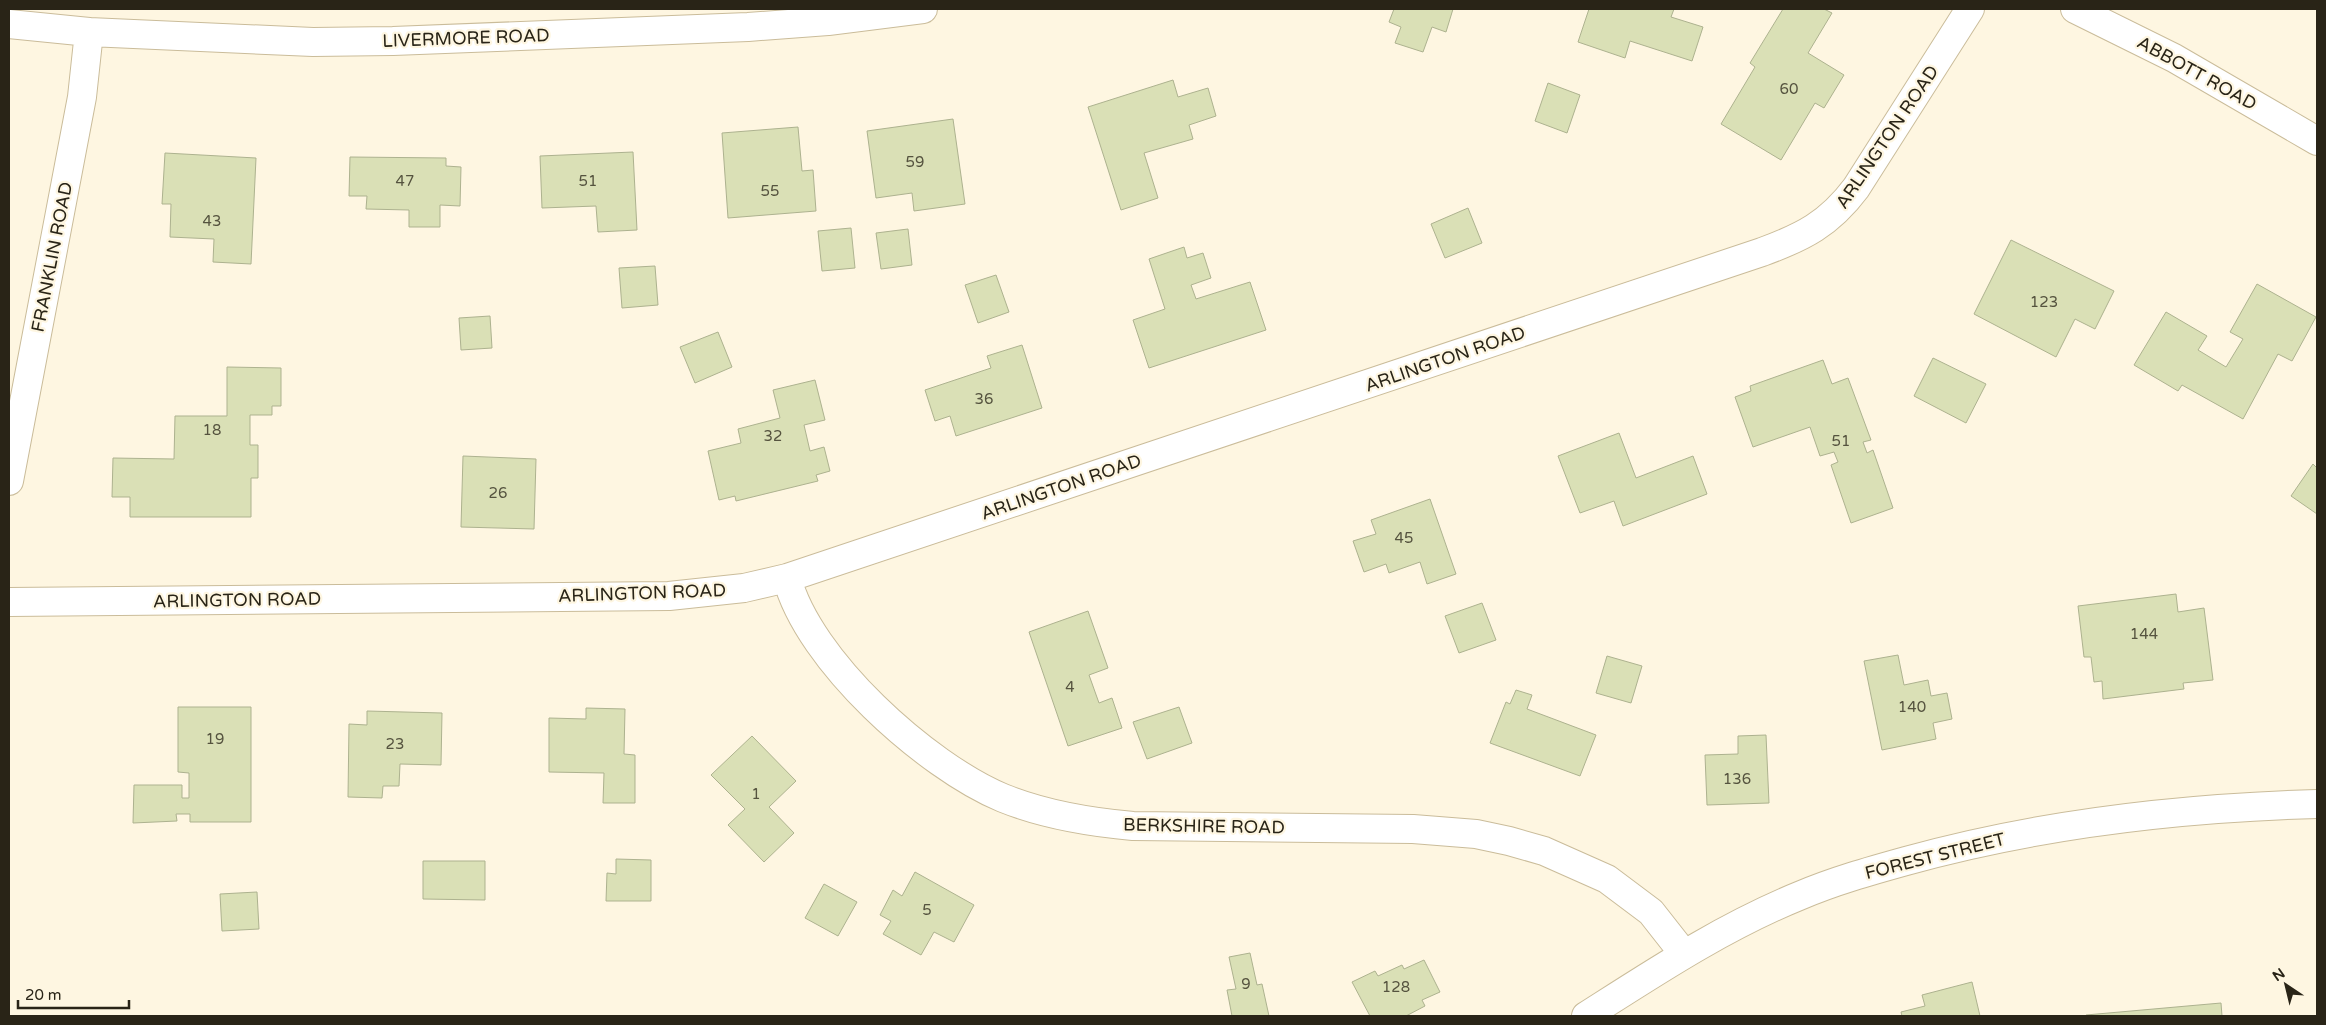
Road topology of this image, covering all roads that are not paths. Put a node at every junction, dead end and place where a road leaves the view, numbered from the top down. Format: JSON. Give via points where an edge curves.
{"nodes":[{"id":1,"x":923,"y":9,"type":"edge"},
{"id":2,"x":1970,"y":9,"type":"edge"},
{"id":3,"x":2075,"y":9,"type":"edge"},
{"id":4,"x":9,"y":24,"type":"edge"},
{"id":5,"x":89,"y":32,"type":"junction"},
{"id":6,"x":2317,"y":141,"type":"edge"},
{"id":7,"x":9,"y":481,"type":"edge"},
{"id":8,"x":787,"y":578,"type":"junction"},
{"id":9,"x":9,"y":602,"type":"edge"},
{"id":10,"x":2317,"y":804,"type":"edge"},
{"id":11,"x":1684,"y":954,"type":"junction"},
{"id":12,"x":1586,"y":1016,"type":"edge"}],
"edges":[{"from":1,"to":5,"type":"street","name":"LIVERMORE ROAD","via":[[748,27],[393,41],[313,42]]},
{"from":2,"to":8,"type":"street","name":"ARLINGTON ROAD","via":[[1856,188],[1843,206],[1811,232],[1762,252]]},
{"from":3,"to":6,"type":"street","name":"ABBOTT ROAD","via":[[2174,58]]},
{"from":4,"to":5,"type":"street","name":"LIVERMORE ROAD"},
{"from":5,"to":7,"type":"street","name":"FRANKLIN ROAD","via":[[82,97]]},
{"from":8,"to":9,"type":"street","name":"ARLINGTON ROAD","via":[[716,592],[669,596]]},
{"from":8,"to":11,"type":"street","name":"BERKSHIRE ROAD","via":[[792,598],[809,629],[859,689],[934,758],[1003,798],[1064,817],[1097,823],[1413,829],[1476,834],[1509,841],[1544,851],[1607,879],[1651,912]]},
{"from":10,"to":11,"type":"street","name":"FOREST STREET","via":[[2198,812],[2074,826],[1929,855],[1800,896]]},
{"from":11,"to":12,"type":"street","name":"FOREST STREET"}]}
